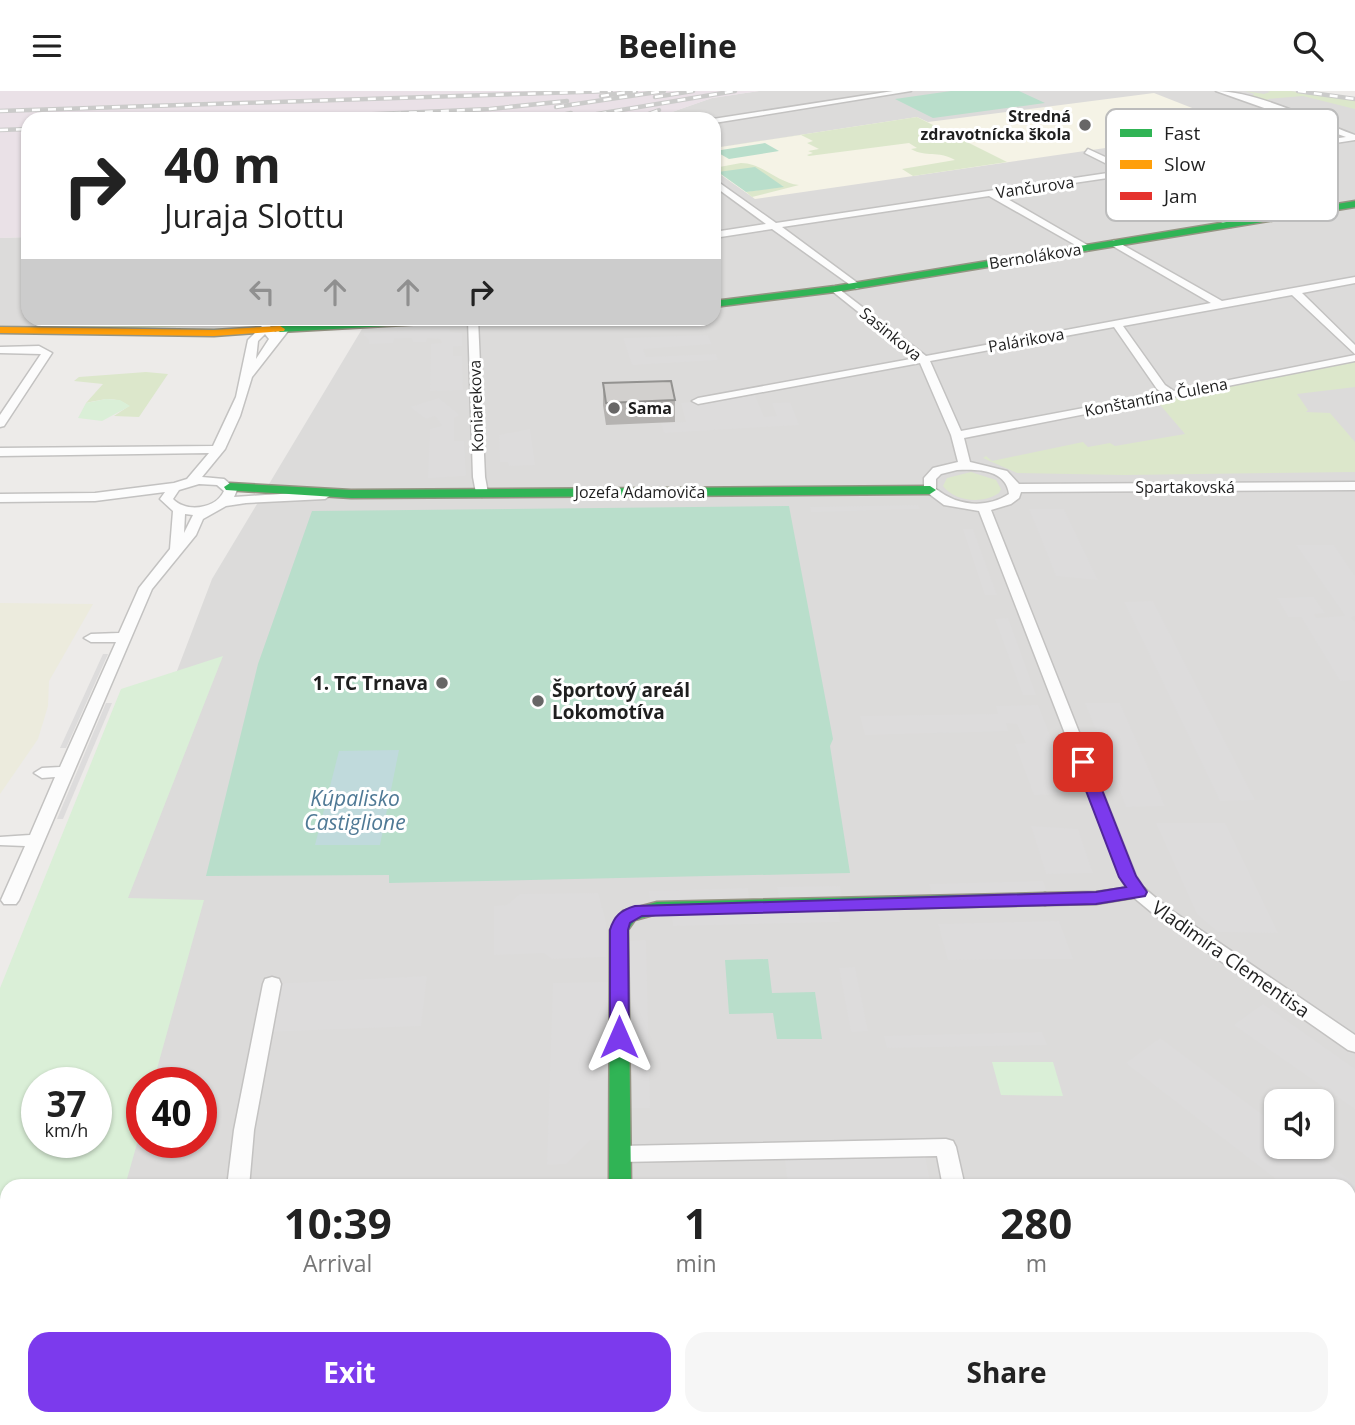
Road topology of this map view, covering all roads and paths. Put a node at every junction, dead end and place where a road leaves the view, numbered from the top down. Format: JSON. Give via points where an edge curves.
{"nodes":[{"id":1,"x":907,"y":91,"type":"edge"},
{"id":2,"x":1220,"y":91,"type":"edge"},
{"id":3,"x":1277,"y":109,"type":"edge"},
{"id":4,"x":721,"y":120,"type":"edge"},
{"id":5,"x":1338,"y":132,"type":"edge"},
{"id":6,"x":1355,"y":138,"type":"edge"},
{"id":7,"x":1088,"y":151,"type":"dead end"},
{"id":8,"x":1106,"y":160,"type":"edge"},
{"id":9,"x":1106,"y":177,"type":"edge"},
{"id":10,"x":721,"y":187,"type":"edge"},
{"id":11,"x":992,"y":194,"type":"junction"},
{"id":12,"x":1225,"y":221,"type":"edge"},
{"id":13,"x":1250,"y":221,"type":"edge"},
{"id":14,"x":1231,"y":224,"type":"junction"},
{"id":15,"x":774,"y":226,"type":"junction"},
{"id":16,"x":721,"y":234,"type":"edge"},
{"id":17,"x":1114,"y":243,"type":"junction"},
{"id":18,"x":1086,"y":248,"type":"junction"},
{"id":19,"x":1355,"y":280,"type":"edge"},
{"id":20,"x":856,"y":286,"type":"junction"},
{"id":21,"x":835,"y":289,"type":"junction"},
{"id":22,"x":1293,"y":291,"type":"junction"},
{"id":23,"x":721,"y":303,"type":"edge"},
{"id":24,"x":1221,"y":305,"type":"junction"},
{"id":25,"x":1117,"y":324,"type":"junction"},
{"id":26,"x":315,"y":326,"type":"edge"},
{"id":27,"x":473,"y":326,"type":"edge"},
{"id":28,"x":0,"y":330,"type":"edge"},
{"id":29,"x":92,"y":332,"type":"junction"},
{"id":30,"x":231,"y":332,"type":"junction"},
{"id":31,"x":270,"y":333,"type":"junction"},
{"id":32,"x":253,"y":340,"type":"junction"},
{"id":33,"x":0,"y":349,"type":"edge"},
{"id":34,"x":1355,"y":351,"type":"edge"},
{"id":35,"x":1355,"y":358,"type":"edge"},
{"id":36,"x":924,"y":359,"type":"junction"},
{"id":37,"x":250,"y":375,"type":"junction"},
{"id":38,"x":1172,"y":394,"type":"junction"},
{"id":39,"x":698,"y":401,"type":"dead end"},
{"id":40,"x":0,"y":424,"type":"edge"},
{"id":41,"x":957,"y":435,"type":"junction"},
{"id":42,"x":219,"y":449,"type":"junction"},
{"id":43,"x":0,"y":452,"type":"edge"},
{"id":44,"x":965,"y":465,"type":"junction"},
{"id":45,"x":192,"y":481,"type":"junction"},
{"id":46,"x":225,"y":484,"type":"junction"},
{"id":47,"x":1355,"y":486,"type":"edge"},
{"id":48,"x":175,"y":487,"type":"junction"},
{"id":49,"x":1015,"y":488,"type":"junction"},
{"id":50,"x":930,"y":490,"type":"junction"},
{"id":51,"x":482,"y":493,"type":"junction"},
{"id":52,"x":351,"y":494,"type":"junction"},
{"id":53,"x":95,"y":496,"type":"junction"},
{"id":54,"x":0,"y":498,"type":"edge"},
{"id":55,"x":167,"y":501,"type":"junction"},
{"id":56,"x":223,"y":503,"type":"junction"},
{"id":57,"x":984,"y":507,"type":"junction"},
{"id":58,"x":208,"y":508,"type":"junction"},
{"id":59,"x":179,"y":509,"type":"junction"},
{"id":60,"x":176,"y":548,"type":"junction"},
{"id":61,"x":91,"y":638,"type":"dead end"},
{"id":62,"x":124,"y":638,"type":"junction"},
{"id":63,"x":66,"y":772,"type":"junction"},
{"id":64,"x":42,"y":773,"type":"dead end"},
{"id":65,"x":36,"y":840,"type":"junction"},
{"id":66,"x":4,"y":841,"type":"dead end"},
{"id":67,"x":1138,"y":892,"type":"junction"},
{"id":68,"x":10,"y":900,"type":"dead end"},
{"id":69,"x":272,"y":984,"type":"dead end"},
{"id":70,"x":1355,"y":1045,"type":"edge"},
{"id":71,"x":620,"y":1154,"type":"junction"},
{"id":72,"x":240,"y":1176,"type":"edge"},
{"id":73,"x":621,"y":1179,"type":"edge"},
{"id":74,"x":952,"y":1179,"type":"edge"}],
"edges":[{"from":1,"to":4,"type":"street"},
{"from":2,"to":3,"type":"street"},
{"from":5,"to":6,"type":"street"},
{"from":7,"to":8,"type":"street"},
{"from":9,"to":11,"type":"street","name":"Vančurova"},
{"from":10,"to":15,"type":"street"},
{"from":11,"to":15,"type":"street","name":"Vančurova"},
{"from":11,"to":18,"type":"street"},
{"from":12,"to":14,"type":"street"},
{"from":13,"to":14,"type":"street","name":"Bernolákova"},
{"from":14,"to":17,"type":"street","name":"Bernolákova"},
{"from":15,"to":16,"type":"street","name":"Vančurova"},
{"from":15,"to":20,"type":"street"},
{"from":17,"to":18,"type":"street","name":"Bernolákova"},
{"from":17,"to":24,"type":"street"},
{"from":18,"to":20,"type":"street","name":"Bernolákova"},
{"from":19,"to":22,"type":"street","name":"Palárikova"},
{"from":20,"to":21,"type":"street","name":"Bernolákova"},
{"from":21,"to":23,"type":"street","name":"Bernolákova"},
{"from":21,"to":36,"type":"street","name":"Sasinkova"},
{"from":22,"to":24,"type":"street","name":"Palárikova"},
{"from":22,"to":34,"type":"street"},
{"from":24,"to":25,"type":"street","name":"Palárikova"},
{"from":25,"to":36,"type":"street","name":"Palárikova"},
{"from":25,"to":38,"type":"street","via":[[1161,387]]},
{"from":26,"to":31,"type":"street"},
{"from":27,"to":51,"type":"street","name":"Koniarekova"},
{"from":28,"to":29,"type":"street"},
{"from":29,"to":30,"type":"street"},
{"from":29,"to":31,"type":"street"},
{"from":30,"to":31,"type":"street"},
{"from":30,"to":32,"type":"street"},
{"from":31,"to":32,"type":"street"},
{"from":31,"to":37,"type":"street","via":[[261,364]]},
{"from":32,"to":37,"type":"street"},
{"from":33,"to":40,"type":"street","via":[[47,353]]},
{"from":35,"to":38,"type":"street","name":"Konštantína Čulena"},
{"from":36,"to":39,"type":"street","name":"Palárikova"},
{"from":36,"to":41,"type":"street","name":"Sasinkova"},
{"from":37,"to":42,"type":"street"},
{"from":38,"to":41,"type":"street","name":"Konštantína Čulena"},
{"from":41,"to":44,"type":"street","name":"Sasinkova"},
{"from":42,"to":43,"type":"street"},
{"from":42,"to":45,"type":"street"},
{"from":42,"to":46,"type":"street","via":[[217,474]]},
{"from":44,"to":49,"type":"street","via":[[996,471]]},
{"from":44,"to":50,"type":"street","via":[[937,471],[930,478]]},
{"from":45,"to":46,"type":"street"},
{"from":45,"to":48,"type":"street"},
{"from":46,"to":52,"type":"street","name":"Jozefa Adamoviča"},
{"from":46,"to":56,"type":"street","via":[[231,495]]},
{"from":47,"to":49,"type":"street","name":"Spartakovská"},
{"from":48,"to":53,"type":"street"},
{"from":48,"to":55,"type":"street"},
{"from":49,"to":57,"type":"street","via":[[1015,495],[1005,503]]},
{"from":50,"to":51,"type":"street","name":"Jozefa Adamoviča"},
{"from":50,"to":57,"type":"street","via":[[948,502]]},
{"from":51,"to":52,"type":"street","name":"Jozefa Adamoviča"},
{"from":52,"to":56,"type":"street","name":"Jozefa Adamoviča"},
{"from":53,"to":54,"type":"street"},
{"from":53,"to":55,"type":"street"},
{"from":55,"to":59,"type":"street"},
{"from":56,"to":58,"type":"street","name":"Jozefa Adamoviča"},
{"from":57,"to":67,"type":"street","name":"Vladimíra Clementisa","via":[[1128,877]]},
{"from":58,"to":59,"type":"street","name":"Jozefa Adamoviča"},
{"from":58,"to":60,"type":"street"},
{"from":59,"to":60,"type":"street"},
{"from":60,"to":62,"type":"street","via":[[146,589]]},
{"from":61,"to":62,"type":"street"},
{"from":62,"to":63,"type":"street"},
{"from":63,"to":64,"type":"street"},
{"from":63,"to":65,"type":"street"},
{"from":65,"to":66,"type":"street"},
{"from":65,"to":68,"type":"street"},
{"from":67,"to":70,"type":"street","name":"Vladimíra Clementisa"},
{"from":67,"to":71,"type":"street","via":[[1096,898],[657,908],[629,914],[619,930]]},
{"from":69,"to":72,"type":"street","via":[[244,1130]]},
{"from":71,"to":73,"type":"street"},
{"from":71,"to":74,"type":"street","via":[[946,1147]]}]}
